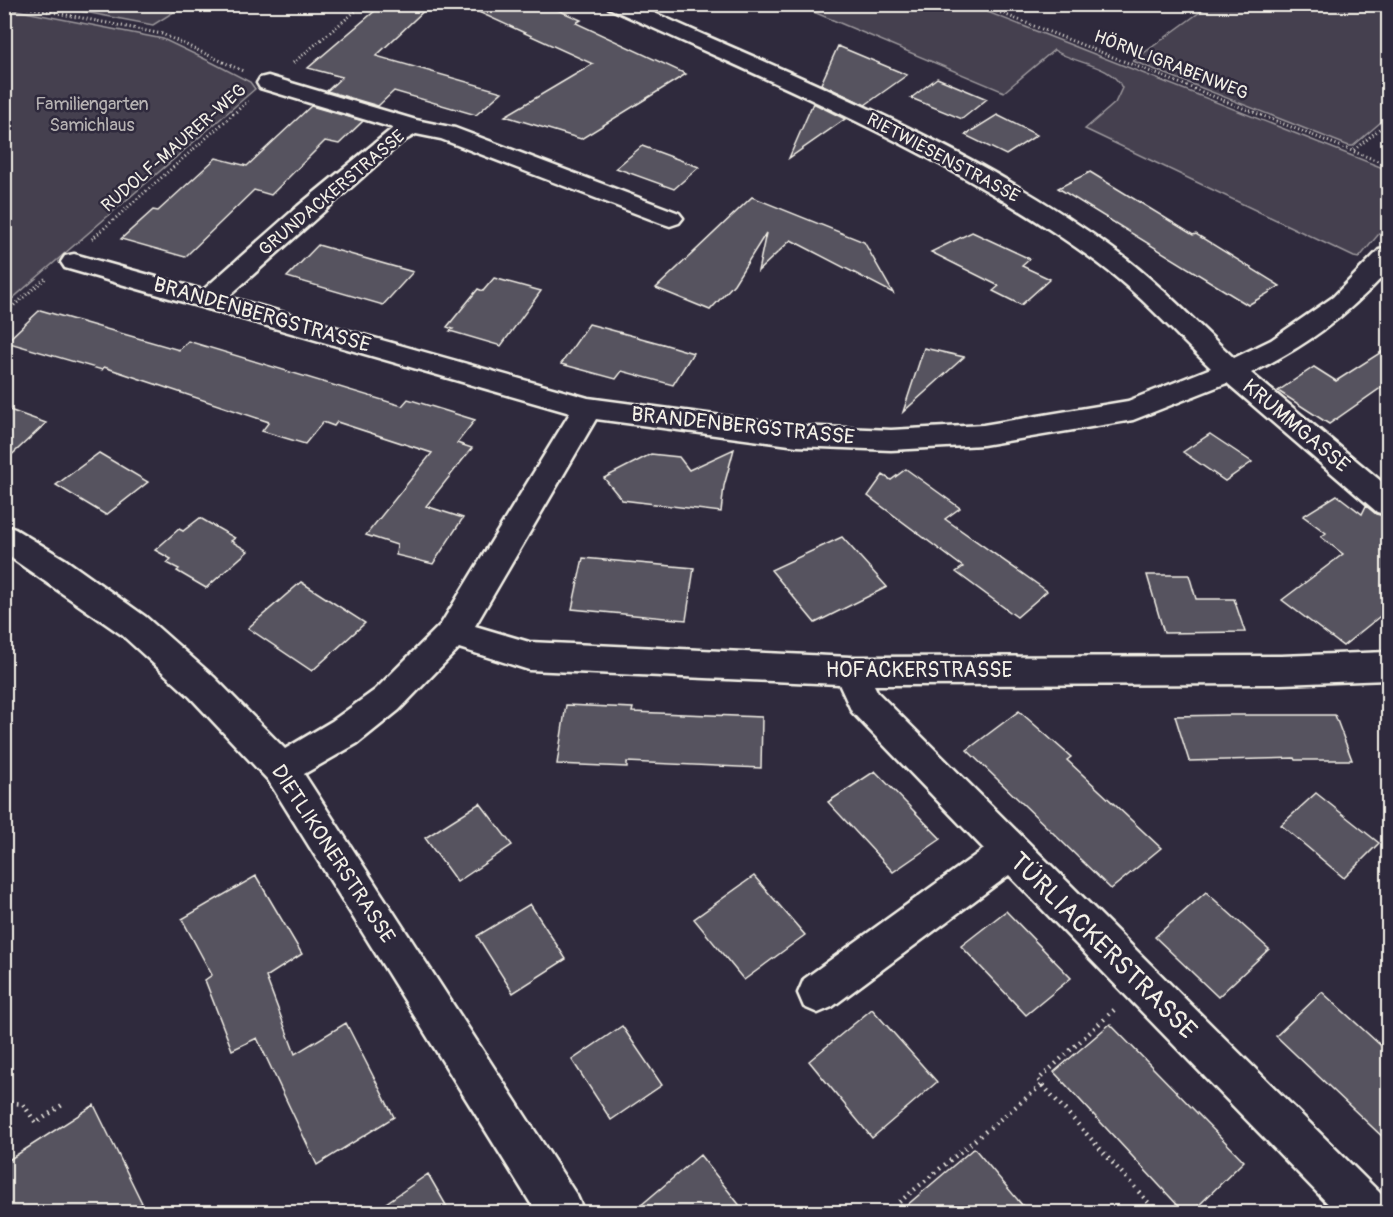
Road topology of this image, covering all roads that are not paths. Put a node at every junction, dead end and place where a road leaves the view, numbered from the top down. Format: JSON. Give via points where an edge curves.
{"nodes":[{"id":1,"x":616,"y":4,"type":"edge"},
{"id":2,"x":268,"y":83,"type":"road end"},
{"id":3,"x":412,"y":126,"type":"junction"},
{"id":4,"x":670,"y":218,"type":"dead end"},
{"id":5,"x":1389,"y":256,"type":"edge"},
{"id":6,"x":71,"y":260,"type":"road end"},
{"id":7,"x":209,"y":299,"type":"junction"},
{"id":8,"x":1231,"y":371,"type":"junction"},
{"id":9,"x":588,"y":408,"type":"junction"},
{"id":10,"x":1389,"y":504,"type":"edge"},
{"id":11,"x":4,"y":537,"type":"edge"},
{"id":12,"x":453,"y":633,"type":"junction"},
{"id":13,"x":1389,"y":666,"type":"edge"},
{"id":14,"x":851,"y":671,"type":"junction"},
{"id":15,"x":281,"y":769,"type":"junction"},
{"id":16,"x":1010,"y":852,"type":"junction"},
{"id":17,"x":818,"y":993,"type":"dead end"},
{"id":18,"x":561,"y":1212,"type":"edge"},
{"id":19,"x":1367,"y":1212,"type":"edge"}],
"edges":[{"from":1,"to":8,"type":"street","name":"RIETWIESENSTRASSE","via":[[917,140],[982,176],[1110,259],[1172,311]]},
{"from":2,"to":3,"type":"street"},
{"from":3,"to":4,"type":"street","name":"GRUNDACKERSTRASSE","via":[[447,133]]},
{"from":3,"to":7,"type":"street","name":"GRUNDACKERSTRASSE","via":[[324,197]]},
{"from":5,"to":8,"type":"street","name":"BRANDENBERGSTRASSE","via":[[1343,303],[1281,347]]},
{"from":6,"to":7,"type":"street","name":"BRANDENBERGSTRASSE"},
{"from":7,"to":9,"type":"street","name":"BRANDENBERGSTRASSE"},
{"from":8,"to":9,"type":"street","name":"BRANDENBERGSTRASSE","via":[[1132,410],[983,435],[891,440],[797,436]]},
{"from":8,"to":10,"type":"street","name":"KRUMMGASSE"},
{"from":9,"to":12,"type":"street"},
{"from":11,"to":15,"type":"street","name":"DIETLIKONERSTRASSE","via":[[56,569],[134,627],[202,687]]},
{"from":12,"to":14,"type":"street","name":"HOFACKERSTRASSE","via":[[529,656]]},
{"from":12,"to":15,"type":"street","via":[[387,700],[345,732]]},
{"from":13,"to":14,"type":"street","name":"HOFACKERSTRASSE"},
{"from":14,"to":16,"type":"street","name":"TÜRLIACKERSTRASSE","via":[[864,702]]},
{"from":15,"to":18,"type":"street","name":"DIETLIKONERSTRASSE"},
{"from":16,"to":17,"type":"street"},
{"from":16,"to":19,"type":"street","name":"TÜRLIACKERSTRASSE"}]}
